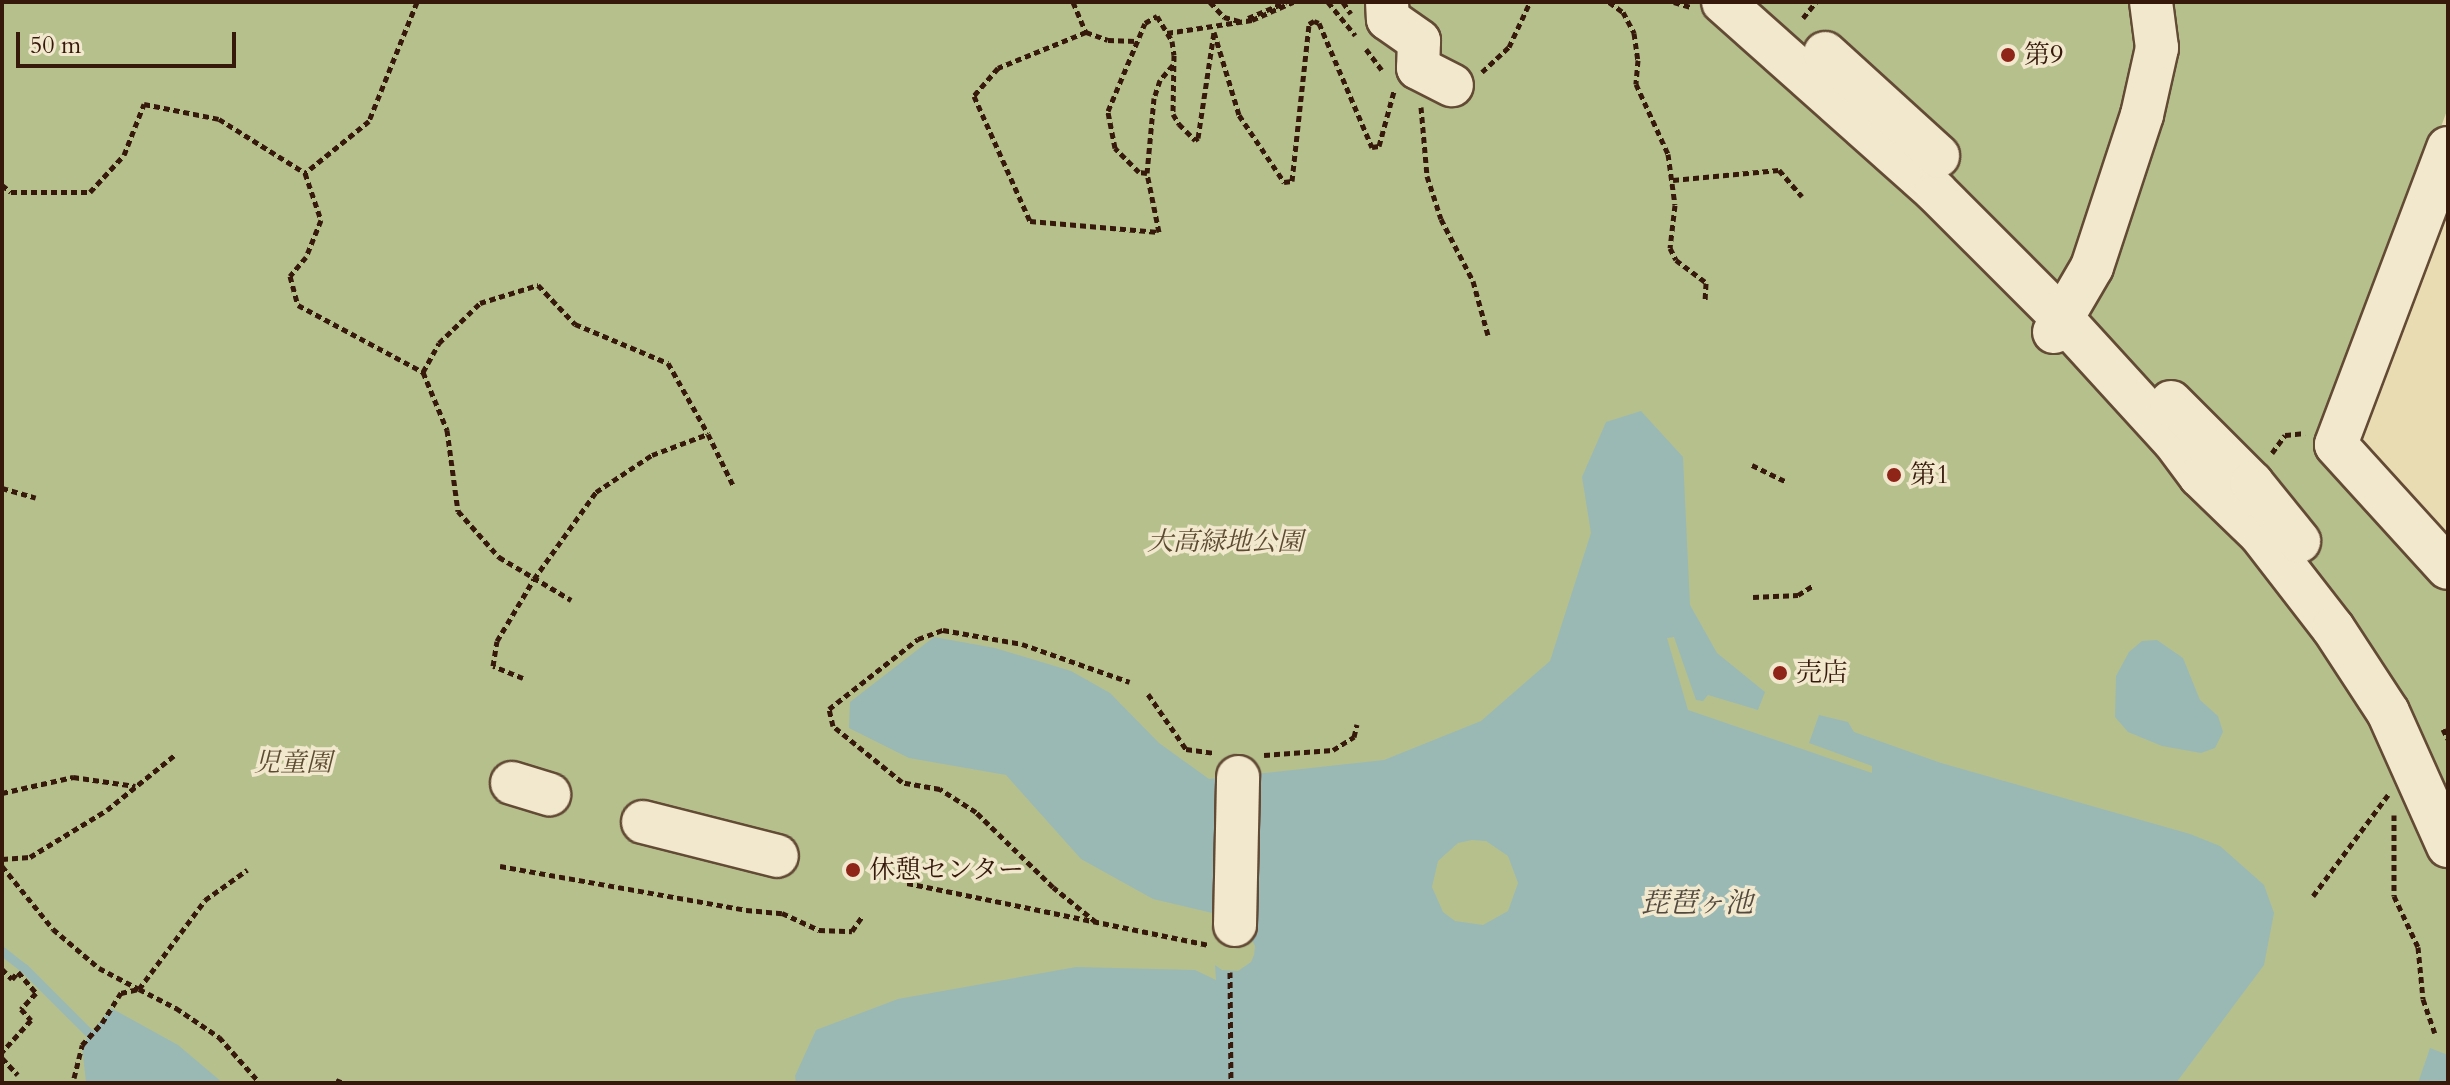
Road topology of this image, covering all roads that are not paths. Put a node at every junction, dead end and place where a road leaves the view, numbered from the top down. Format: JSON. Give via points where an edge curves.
{"nodes":[{"id":1,"x":1387,"y":2,"type":"edge"},
{"id":2,"x":1723,"y":2,"type":"edge"},
{"id":3,"x":2151,"y":2,"type":"edge"},
{"id":4,"x":1785,"y":10,"type":"edge"},
{"id":5,"x":1435,"y":86,"type":"road end"},
{"id":6,"x":2447,"y":152,"type":"edge"},
{"id":7,"x":2063,"y":316,"type":"junction"},
{"id":8,"x":2196,"y":460,"type":"junction"},
{"id":9,"x":2448,"y":568,"type":"edge"},
{"id":10,"x":2430,"y":768,"type":"edge"},
{"id":11,"x":1238,"y":777,"type":"dead end"},
{"id":12,"x":643,"y":822,"type":"dead end"},
{"id":13,"x":2448,"y":846,"type":"edge"},
{"id":14,"x":777,"y":856,"type":"dead end"},
{"id":15,"x":1222,"y":935,"type":"road end"}],
"edges":[{"from":1,"to":5,"type":"street","via":[[1388,19],[1419,41],[1418,68]]},
{"from":2,"to":7,"type":"street","via":[[1926,183]]},
{"from":3,"to":7,"type":"street","via":[[2157,48],[2142,115],[2092,267]]},
{"from":4,"to":7,"type":"street","via":[[2015,232]]},
{"from":6,"to":9,"type":"street","via":[[2336,445]]},
{"from":7,"to":8,"type":"street"},
{"from":8,"to":10,"type":"street","via":[[2229,512],[2260,534],[2333,628]]},
{"from":8,"to":10,"type":"street","via":[[2252,483],[2352,608],[2422,719]]},
{"from":10,"to":13,"type":"street"},
{"from":11,"to":15,"type":"street"},
{"from":12,"to":14,"type":"street"}]}
